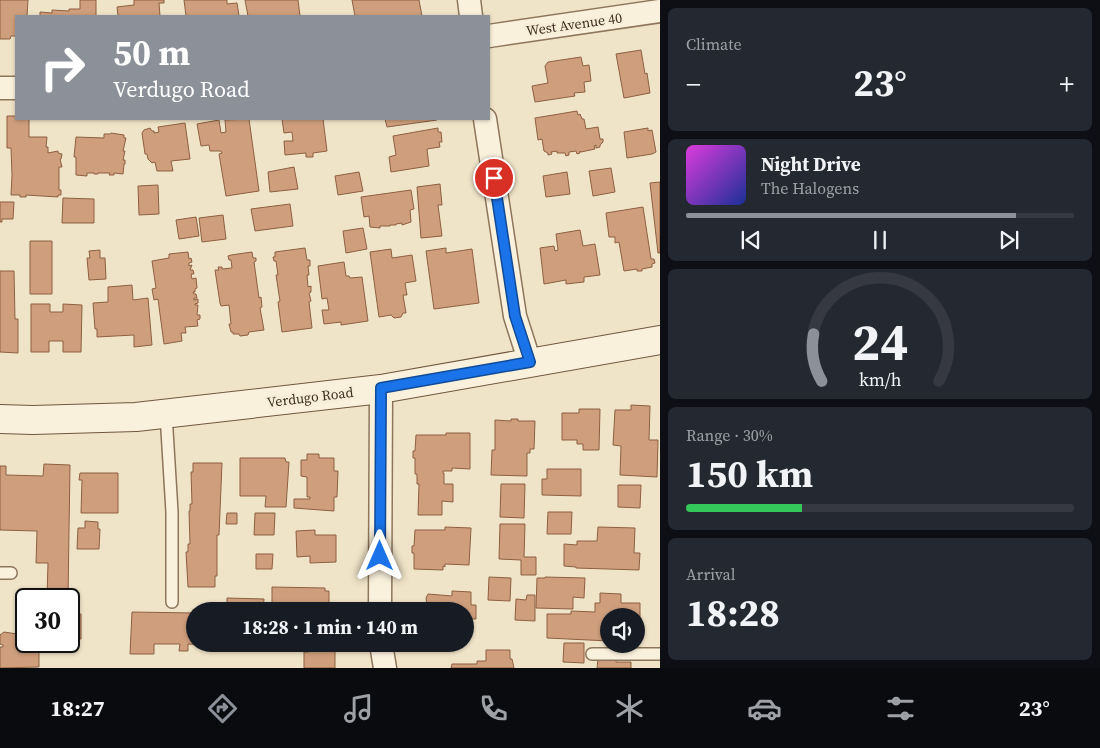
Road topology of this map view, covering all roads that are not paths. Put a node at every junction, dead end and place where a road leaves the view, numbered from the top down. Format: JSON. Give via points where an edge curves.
{"nodes":[{"id":1,"x":469,"y":0,"type":"edge"},
{"id":2,"x":660,"y":11,"type":"edge"},
{"id":3,"x":471,"y":15,"type":"edge"},
{"id":4,"x":490,"y":36,"type":"edge"},
{"id":5,"x":0,"y":88,"type":"edge"},
{"id":6,"x":15,"y":88,"type":"edge"},
{"id":7,"x":485,"y":120,"type":"edge"},
{"id":8,"x":660,"y":340,"type":"edge"},
{"id":9,"x":530,"y":362,"type":"junction"},
{"id":10,"x":381,"y":388,"type":"junction"},
{"id":11,"x":166,"y":414,"type":"junction"},
{"id":12,"x":0,"y":419,"type":"edge"},
{"id":13,"x":172,"y":602,"type":"dead end"},
{"id":14,"x":380,"y":602,"type":"edge"},
{"id":15,"x":382,"y":652,"type":"edge"},
{"id":16,"x":592,"y":654,"type":"dead end"},
{"id":17,"x":660,"y":654,"type":"edge"},
{"id":18,"x":385,"y":668,"type":"edge"}],
"edges":[{"from":1,"to":3,"type":"street"},
{"from":2,"to":4,"type":"street","name":"West Avenue 40"},
{"from":5,"to":6,"type":"street"},
{"from":7,"to":9,"type":"street","via":[[515,316]]},
{"from":8,"to":9,"type":"main road","name":"Verdugo Road"},
{"from":9,"to":10,"type":"main road","name":"Verdugo Road"},
{"from":10,"to":11,"type":"main road","name":"Verdugo Road"},
{"from":10,"to":14,"type":"street"},
{"from":11,"to":12,"type":"main road","name":"Verdugo Road"},
{"from":11,"to":13,"type":"lane","via":[[172,512]]},
{"from":15,"to":18,"type":"street"},
{"from":16,"to":17,"type":"lane"}]}
